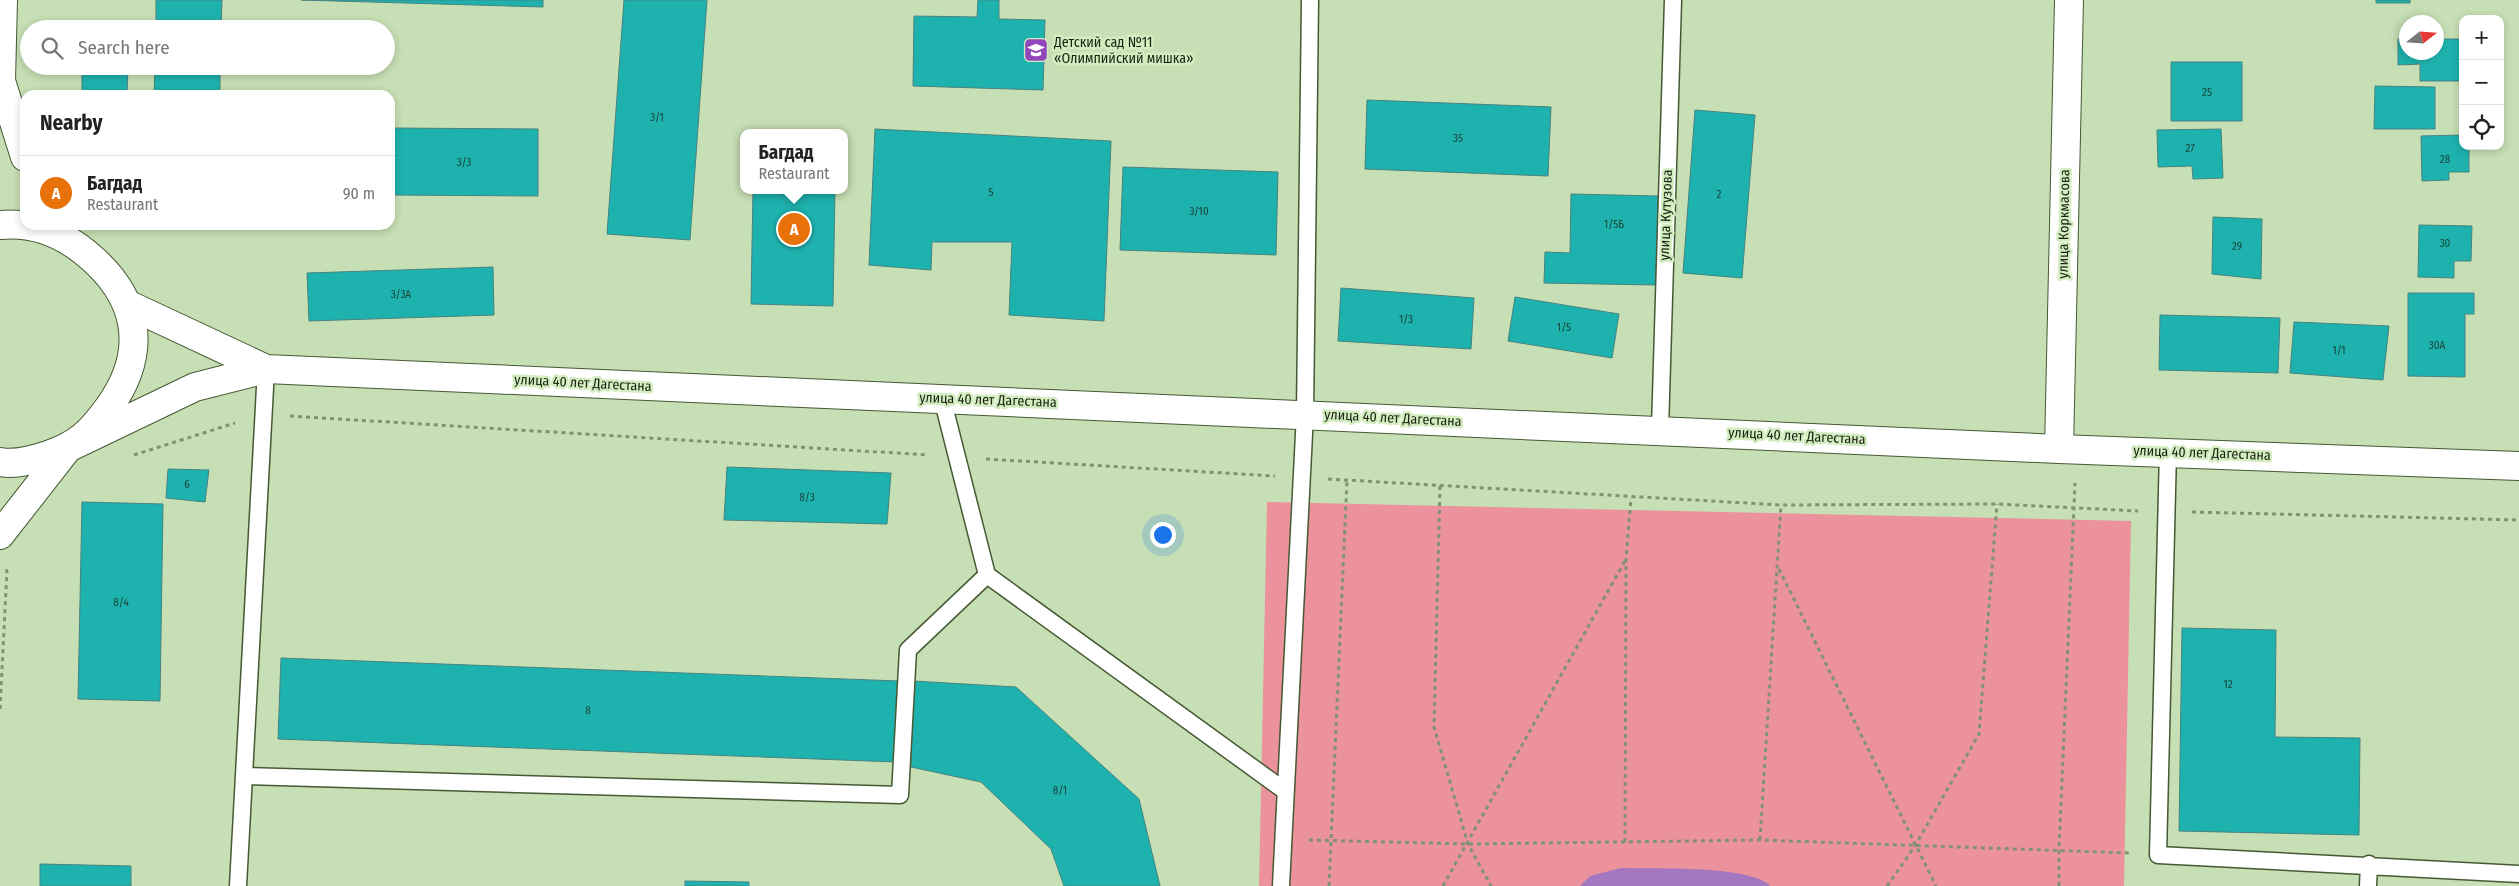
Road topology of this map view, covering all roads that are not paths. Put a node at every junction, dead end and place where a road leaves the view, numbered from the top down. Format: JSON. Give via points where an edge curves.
{"nodes":[{"id":1,"x":3,"y":0,"type":"edge"},
{"id":2,"x":1310,"y":0,"type":"edge"},
{"id":3,"x":1673,"y":0,"type":"edge"},
{"id":4,"x":2069,"y":0,"type":"edge"},
{"id":5,"x":0,"y":82,"type":"edge"},
{"id":6,"x":20,"y":142,"type":"edge"},
{"id":7,"x":0,"y":225,"type":"edge"},
{"id":8,"x":20,"y":225,"type":"edge"},
{"id":9,"x":50,"y":230,"type":"edge"},
{"id":10,"x":68,"y":234,"type":"edge"},
{"id":11,"x":127,"y":304,"type":"junction"},
{"id":12,"x":266,"y":369,"type":"junction"},
{"id":13,"x":942,"y":398,"type":"junction"},
{"id":14,"x":1304,"y":414,"type":"junction"},
{"id":15,"x":1660,"y":429,"type":"junction"},
{"id":16,"x":68,"y":448,"type":"junction"},
{"id":17,"x":2059,"y":449,"type":"junction"},
{"id":18,"x":2168,"y":451,"type":"junction"},
{"id":19,"x":0,"y":462,"type":"edge"},
{"id":20,"x":2519,"y":466,"type":"edge"},
{"id":21,"x":0,"y":535,"type":"edge"},
{"id":22,"x":987,"y":575,"type":"junction"},
{"id":23,"x":244,"y":776,"type":"junction"},
{"id":24,"x":1285,"y":791,"type":"junction"},
{"id":25,"x":2369,"y":864,"type":"junction"},
{"id":26,"x":2519,"y":874,"type":"edge"},
{"id":27,"x":238,"y":886,"type":"edge"},
{"id":28,"x":1281,"y":886,"type":"edge"},
{"id":29,"x":2368,"y":886,"type":"edge"}],
"edges":[{"from":1,"to":5,"type":"street"},
{"from":2,"to":14,"type":"lane"},
{"from":3,"to":15,"type":"lane","name":"улица Кутузова"},
{"from":4,"to":17,"type":"street","name":"улица Коркмасова"},
{"from":5,"to":6,"type":"street"},
{"from":7,"to":8,"type":"street"},
{"from":9,"to":10,"type":"street"},
{"from":10,"to":11,"type":"street","via":[[116,281]]},
{"from":11,"to":12,"type":"street"},
{"from":11,"to":16,"type":"street","via":[[134,340],[129,372],[95,426]]},
{"from":12,"to":13,"type":"street","name":"улица 40 лет Дагестана"},
{"from":12,"to":16,"type":"street","via":[[195,387]]},
{"from":12,"to":23,"type":"lane"},
{"from":13,"to":14,"type":"street","name":"улица 40 лет Дагестана"},
{"from":13,"to":22,"type":"lane"},
{"from":14,"to":15,"type":"street","name":"улица 40 лет Дагестана"},
{"from":14,"to":24,"type":"lane"},
{"from":15,"to":17,"type":"street","name":"улица 40 лет Дагестана"},
{"from":16,"to":19,"type":"street","via":[[22,462]]},
{"from":16,"to":21,"type":"street"},
{"from":17,"to":18,"type":"street","name":"улица 40 лет Дагестана"},
{"from":18,"to":20,"type":"street","name":"улица 40 лет Дагестана"},
{"from":18,"to":25,"type":"lane","via":[[2158,854]]},
{"from":22,"to":23,"type":"lane","via":[[908,650],[900,795]]},
{"from":22,"to":24,"type":"lane"},
{"from":23,"to":27,"type":"lane"},
{"from":24,"to":28,"type":"lane"},
{"from":25,"to":26,"type":"lane"},
{"from":25,"to":29,"type":"lane"}]}
